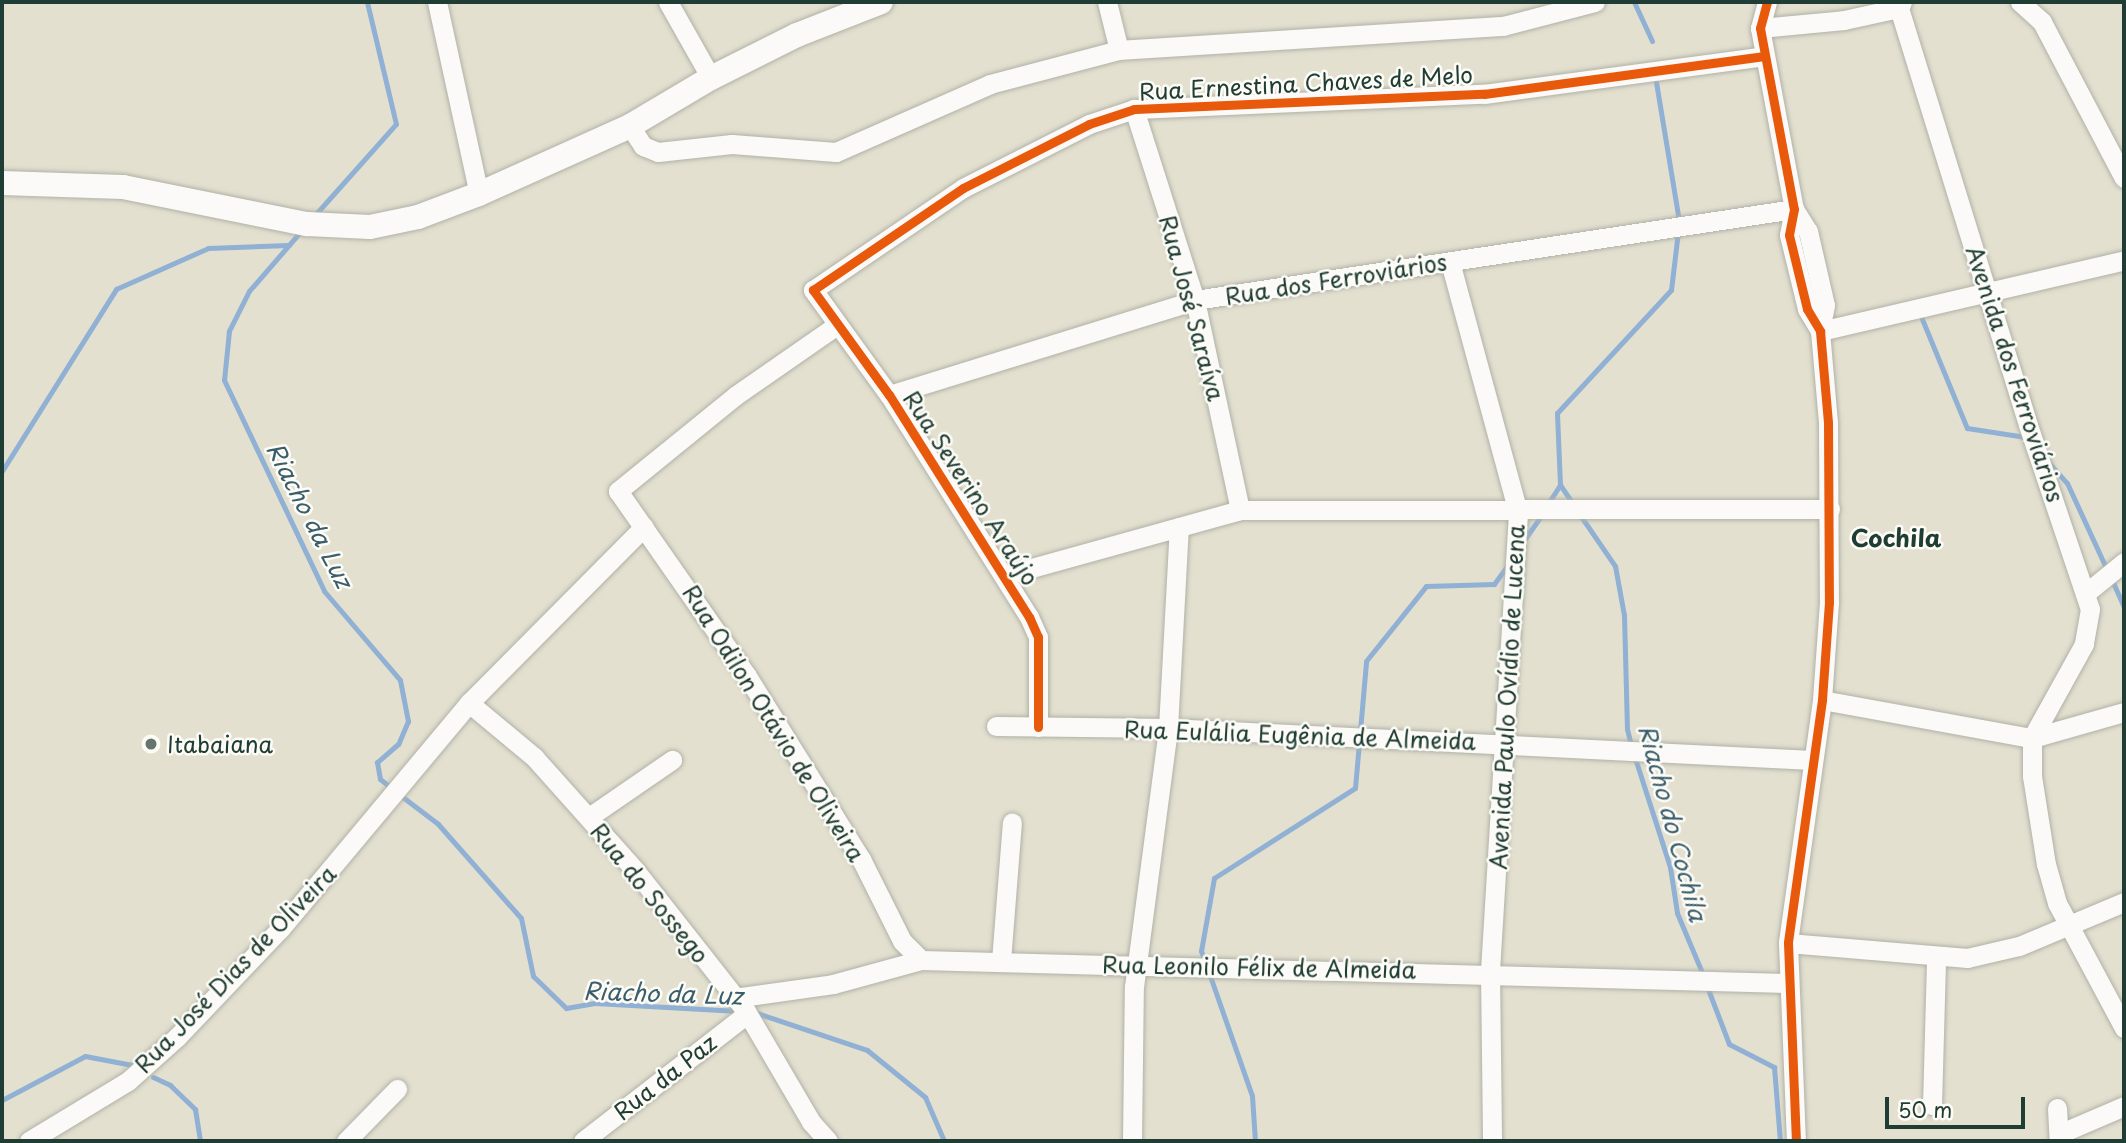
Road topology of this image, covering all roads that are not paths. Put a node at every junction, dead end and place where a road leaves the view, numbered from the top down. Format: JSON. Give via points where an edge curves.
{"nodes":[{"id":1,"x":437,"y":2,"type":"edge"},
{"id":2,"x":668,"y":2,"type":"edge"},
{"id":3,"x":881,"y":2,"type":"edge"},
{"id":4,"x":1107,"y":2,"type":"edge"},
{"id":5,"x":1595,"y":2,"type":"edge"},
{"id":6,"x":1767,"y":2,"type":"edge"},
{"id":7,"x":2020,"y":2,"type":"edge"},
{"id":8,"x":1901,"y":5,"type":"edge"},
{"id":9,"x":1760,"y":28,"type":"junction"},
{"id":10,"x":1119,"y":50,"type":"junction"},
{"id":11,"x":1764,"y":56,"type":"junction"},
{"id":12,"x":710,"y":78,"type":"junction"},
{"id":13,"x":1135,"y":109,"type":"junction"},
{"id":14,"x":630,"y":126,"type":"junction"},
{"id":15,"x":2124,"y":178,"type":"edge"},
{"id":16,"x":2,"y":183,"type":"edge"},
{"id":17,"x":479,"y":194,"type":"junction"},
{"id":18,"x":1794,"y":209,"type":"junction"},
{"id":19,"x":2124,"y":260,"type":"edge"},
{"id":20,"x":1450,"y":262,"type":"junction"},
{"id":21,"x":813,"y":290,"type":"joint"},
{"id":22,"x":1987,"y":292,"type":"junction"},
{"id":23,"x":1195,"y":300,"type":"junction"},
{"id":24,"x":837,"y":325,"type":"junction"},
{"id":25,"x":1820,"y":331,"type":"junction"},
{"id":26,"x":889,"y":395,"type":"junction"},
{"id":27,"x":1830,"y":509,"type":"junction"},
{"id":28,"x":1240,"y":510,"type":"junction"},
{"id":29,"x":1518,"y":513,"type":"junction"},
{"id":30,"x":644,"y":527,"type":"junction"},
{"id":31,"x":1180,"y":527,"type":"junction"},
{"id":32,"x":2124,"y":562,"type":"edge"},
{"id":33,"x":1006,"y":575,"type":"junction"},
{"id":34,"x":2086,"y":593,"type":"junction"},
{"id":35,"x":1822,"y":700,"type":"junction"},
{"id":36,"x":469,"y":703,"type":"junction"},
{"id":37,"x":2124,"y":712,"type":"edge"},
{"id":38,"x":996,"y":726,"type":"dead end"},
{"id":39,"x":1038,"y":727,"type":"junction"},
{"id":40,"x":1168,"y":729,"type":"junction"},
{"id":41,"x":2032,"y":738,"type":"junction"},
{"id":42,"x":1505,"y":743,"type":"junction"},
{"id":43,"x":672,"y":760,"type":"dead end"},
{"id":44,"x":1812,"y":760,"type":"junction"},
{"id":45,"x":589,"y":817,"type":"junction"},
{"id":46,"x":1012,"y":822,"type":"dead end"},
{"id":47,"x":2124,"y":902,"type":"edge"},
{"id":48,"x":2067,"y":927,"type":"junction"},
{"id":49,"x":1788,"y":943,"type":"junction"},
{"id":50,"x":1936,"y":959,"type":"junction"},
{"id":51,"x":921,"y":960,"type":"junction"},
{"id":52,"x":1001,"y":961,"type":"junction"},
{"id":53,"x":1139,"y":965,"type":"junction"},
{"id":54,"x":1490,"y":972,"type":"junction"},
{"id":55,"x":1787,"y":983,"type":"junction"},
{"id":56,"x":734,"y":998,"type":"junction"},
{"id":57,"x":747,"y":1014,"type":"junction"},
{"id":58,"x":2124,"y":1028,"type":"edge"},
{"id":59,"x":397,"y":1089,"type":"dead end"},
{"id":60,"x":1932,"y":1105,"type":"dead end"},
{"id":61,"x":2124,"y":1106,"type":"edge"},
{"id":62,"x":2057,"y":1108,"type":"dead end"},
{"id":63,"x":819,"y":1138,"type":"edge"},
{"id":64,"x":2059,"y":1138,"type":"edge"},
{"id":65,"x":29,"y":1141,"type":"edge"},
{"id":66,"x":346,"y":1141,"type":"edge"},
{"id":67,"x":583,"y":1141,"type":"edge"},
{"id":68,"x":1132,"y":1141,"type":"edge"},
{"id":69,"x":1492,"y":1141,"type":"edge"},
{"id":70,"x":1796,"y":1141,"type":"edge"}],
"edges":[{"from":1,"to":17,"type":"street"},
{"from":2,"to":12,"type":"street"},
{"from":3,"to":12,"type":"main road"},
{"from":4,"to":10,"type":"street"},
{"from":5,"to":10,"type":"street","via":[[1503,26]]},
{"from":6,"to":9,"type":"street"},
{"from":7,"to":15,"type":"street","via":[[2042,22]]},
{"from":8,"to":9,"type":"street","via":[[1844,20]]},
{"from":8,"to":22,"type":"street","name":"Avenida dos Ferroviários"},
{"from":9,"to":11,"type":"street"},
{"from":10,"to":14,"type":"street","via":[[990,84],[836,152],[732,144],[657,152],[643,146]]},
{"from":11,"to":13,"type":"street","name":"Rua Ernestina Chaves de Melo","via":[[1484,94]]},
{"from":11,"to":18,"type":"street"},
{"from":12,"to":14,"type":"main road"},
{"from":13,"to":21,"type":"street","name":"Rua Ernestina Chaves de Melo","via":[[1089,124],[963,188]]},
{"from":13,"to":23,"type":"street","name":"Rua José Saraíva"},
{"from":14,"to":17,"type":"main road"},
{"from":16,"to":17,"type":"main road","via":[[122,187],[307,224],[370,227],[418,217]]},
{"from":18,"to":20,"type":"street","name":"Rua dos Ferroviários"},
{"from":18,"to":25,"type":"street","via":[[1808,231],[1825,305]]},
{"from":19,"to":22,"type":"street"},
{"from":20,"to":23,"type":"street","name":"Rua dos Ferroviários"},
{"from":20,"to":29,"type":"street","name":"Avenida Paulo Ovídio de Lucena"},
{"from":21,"to":24,"type":"street","name":"Rua Severino Araújo"},
{"from":22,"to":25,"type":"street"},
{"from":22,"to":34,"type":"street","name":"Avenida dos Ferroviários"},
{"from":23,"to":26,"type":"street","name":"Rua dos Ferroviários"},
{"from":23,"to":28,"type":"street","name":"Rua José Saraíva"},
{"from":24,"to":26,"type":"street","name":"Rua Severino Araújo"},
{"from":24,"to":30,"type":"street","name":"Rua Odilon Otávio de Oliveira","via":[[735,396],[618,491]]},
{"from":25,"to":27,"type":"street"},
{"from":26,"to":33,"type":"street","name":"Rua Severino Araújo"},
{"from":27,"to":29,"type":"street"},
{"from":27,"to":35,"type":"street"},
{"from":28,"to":29,"type":"street"},
{"from":28,"to":31,"type":"street"},
{"from":29,"to":42,"type":"street","name":"Avenida Paulo Ovídio de Lucena"},
{"from":30,"to":36,"type":"street","name":"Rua José Dias de Oliveira"},
{"from":30,"to":51,"type":"street","name":"Rua Odilon Otávio de Oliveira","via":[[747,676],[861,859],[902,941]]},
{"from":31,"to":33,"type":"street"},
{"from":31,"to":40,"type":"street"},
{"from":32,"to":34,"type":"street"},
{"from":33,"to":39,"type":"street","name":"Rua Severino Araújo","via":[[1038,637]]},
{"from":34,"to":41,"type":"street","name":"Avenida dos Ferroviários","via":[[2090,623],[2084,644]]},
{"from":35,"to":41,"type":"street"},
{"from":35,"to":44,"type":"street"},
{"from":36,"to":45,"type":"street","name":"Rua do Sossego","via":[[534,757]]},
{"from":36,"to":65,"type":"street","name":"Rua José Dias de Oliveira","via":[[280,929],[177,1037],[128,1081]]},
{"from":37,"to":41,"type":"street"},
{"from":38,"to":39,"type":"street","name":"Rua Eulália Eugênia de Almeida"},
{"from":39,"to":40,"type":"street","name":"Rua Eulália Eugênia de Almeida"},
{"from":40,"to":42,"type":"street","name":"Rua Eulália Eugênia de Almeida"},
{"from":40,"to":53,"type":"street"},
{"from":41,"to":48,"type":"street","via":[[2032,776],[2046,864]]},
{"from":42,"to":44,"type":"street","name":"Rua Eulália Eugênia de Almeida"},
{"from":42,"to":54,"type":"street","name":"Avenida Paulo Ovídio de Lucena"},
{"from":43,"to":45,"type":"street"},
{"from":44,"to":49,"type":"street"},
{"from":45,"to":56,"type":"street","name":"Rua do Sossego"},
{"from":46,"to":52,"type":"street"},
{"from":47,"to":48,"type":"street"},
{"from":48,"to":50,"type":"street","via":[[2020,947]]},
{"from":48,"to":58,"type":"street"},
{"from":49,"to":50,"type":"street"},
{"from":49,"to":55,"type":"street"},
{"from":50,"to":60,"type":"street"},
{"from":51,"to":52,"type":"street","name":"Rua Leonilo Félix de Almeida"},
{"from":51,"to":56,"type":"street","name":"Rua Leonilo Félix de Almeida","via":[[843,982]]},
{"from":52,"to":53,"type":"street","name":"Rua Leonilo Félix de Almeida"},
{"from":53,"to":54,"type":"street","name":"Rua Leonilo Félix de Almeida"},
{"from":53,"to":68,"type":"street","via":[[1131,1063]]},
{"from":54,"to":55,"type":"street","name":"Rua Leonilo Félix de Almeida"},
{"from":54,"to":69,"type":"street","name":"Avenida Paulo Ovídio de Lucena"},
{"from":55,"to":70,"type":"street"},
{"from":56,"to":57,"type":"street","name":"Rua do Sossego"},
{"from":57,"to":63,"type":"street","name":"Rua do Sossego"},
{"from":57,"to":67,"type":"street","name":"Rua da Paz"},
{"from":59,"to":66,"type":"street"},
{"from":61,"to":64,"type":"street"},
{"from":62,"to":64,"type":"street"}]}
